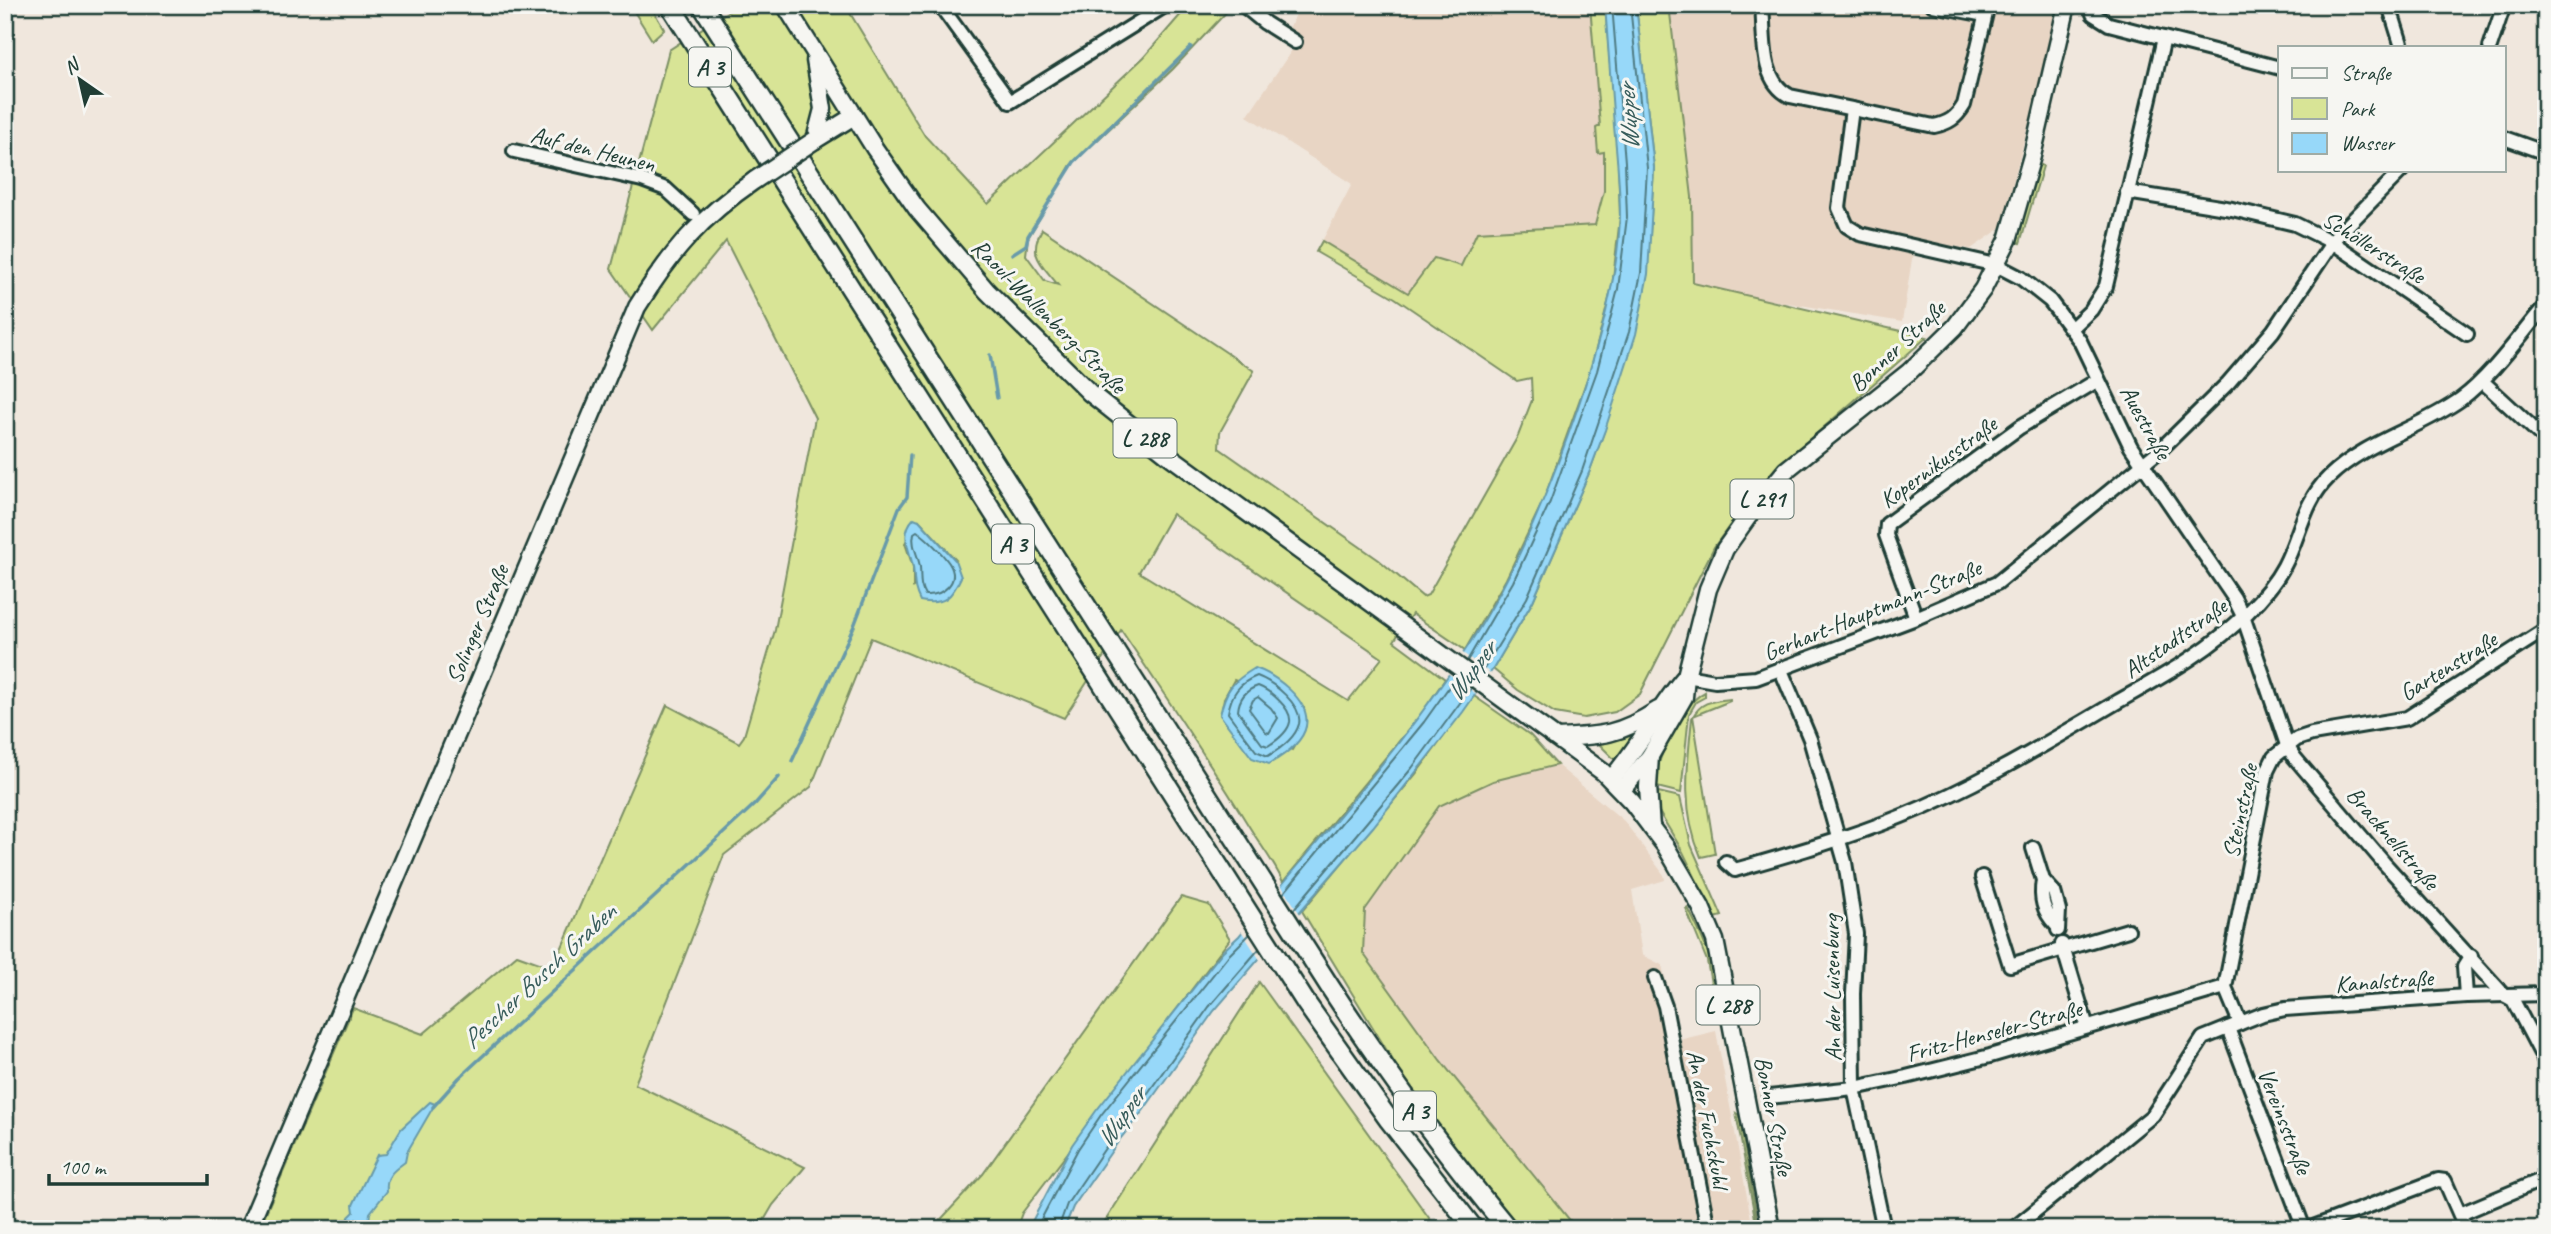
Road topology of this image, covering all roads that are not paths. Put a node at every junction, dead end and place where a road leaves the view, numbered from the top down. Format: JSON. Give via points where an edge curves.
{"nodes":[{"id":1,"x":670,"y":5,"type":"edge"},
{"id":2,"x":702,"y":5,"type":"edge"},
{"id":3,"x":785,"y":5,"type":"edge"},
{"id":4,"x":940,"y":5,"type":"edge"},
{"id":5,"x":1166,"y":5,"type":"edge"},
{"id":6,"x":1243,"y":5,"type":"edge"},
{"id":7,"x":1762,"y":5,"type":"edge"},
{"id":8,"x":1933,"y":5,"type":"edge"},
{"id":9,"x":2067,"y":5,"type":"edge"},
{"id":10,"x":2389,"y":5,"type":"edge"},
{"id":11,"x":2504,"y":5,"type":"edge"},
{"id":12,"x":1987,"y":10,"type":"edge"},
{"id":13,"x":2093,"y":14,"type":"dead end"},
{"id":14,"x":2164,"y":38,"type":"junction"},
{"id":15,"x":1296,"y":42,"type":"dead end"},
{"id":16,"x":2402,"y":46,"type":"edge"},
{"id":17,"x":2490,"y":46,"type":"edge"},
{"id":18,"x":814,"y":52,"type":"junction"},
{"id":19,"x":2278,"y":68,"type":"edge"},
{"id":20,"x":1852,"y":109,"type":"junction"},
{"id":21,"x":854,"y":116,"type":"junction"},
{"id":22,"x":2506,"y":139,"type":"edge"},
{"id":23,"x":815,"y":140,"type":"junction"},
{"id":24,"x":514,"y":151,"type":"dead end"},
{"id":25,"x":2546,"y":153,"type":"edge"},
{"id":26,"x":2400,"y":172,"type":"edge"},
{"id":27,"x":2127,"y":192,"type":"junction"},
{"id":28,"x":693,"y":214,"type":"dead end"},
{"id":29,"x":2332,"y":242,"type":"junction"},
{"id":30,"x":1996,"y":265,"type":"junction"},
{"id":31,"x":2546,"y":305,"type":"edge"},
{"id":32,"x":2072,"y":328,"type":"junction"},
{"id":33,"x":2467,"y":334,"type":"dead end"},
{"id":34,"x":2098,"y":380,"type":"junction"},
{"id":35,"x":2482,"y":381,"type":"junction"},
{"id":36,"x":2546,"y":440,"type":"edge"},
{"id":37,"x":2142,"y":464,"type":"junction"},
{"id":38,"x":2243,"y":617,"type":"junction"},
{"id":39,"x":1916,"y":618,"type":"junction"},
{"id":40,"x":2546,"y":629,"type":"edge"},
{"id":41,"x":1781,"y":670,"type":"junction"},
{"id":42,"x":1686,"y":676,"type":"junction"},
{"id":43,"x":1663,"y":707,"type":"junction"},
{"id":44,"x":1557,"y":738,"type":"junction"},
{"id":45,"x":2287,"y":745,"type":"junction"},
{"id":46,"x":1650,"y":756,"type":"junction"},
{"id":47,"x":1616,"y":784,"type":"junction"},
{"id":48,"x":1651,"y":828,"type":"junction"},
{"id":49,"x":1839,"y":839,"type":"junction"},
{"id":50,"x":2032,"y":848,"type":"dead end"},
{"id":51,"x":1727,"y":862,"type":"dead end"},
{"id":52,"x":1982,"y":877,"type":"dead end"},
{"id":53,"x":2128,"y":930,"type":"dead end"},
{"id":54,"x":2060,"y":936,"type":"junction"},
{"id":55,"x":2471,"y":956,"type":"junction"},
{"id":56,"x":1655,"y":978,"type":"dead end"},
{"id":57,"x":2225,"y":987,"type":"junction"},
{"id":58,"x":2546,"y":994,"type":"edge"},
{"id":59,"x":2504,"y":995,"type":"junction"},
{"id":60,"x":2466,"y":996,"type":"junction"},
{"id":61,"x":2234,"y":1025,"type":"junction"},
{"id":62,"x":2087,"y":1027,"type":"junction"},
{"id":63,"x":2546,"y":1063,"type":"edge"},
{"id":64,"x":1854,"y":1088,"type":"junction"},
{"id":65,"x":1769,"y":1097,"type":"dead end"},
{"id":66,"x":2546,"y":1178,"type":"edge"},
{"id":67,"x":2460,"y":1214,"type":"junction"},
{"id":68,"x":248,"y":1229,"type":"edge"},
{"id":69,"x":1474,"y":1229,"type":"edge"},
{"id":70,"x":1508,"y":1229,"type":"edge"},
{"id":71,"x":1707,"y":1229,"type":"edge"},
{"id":72,"x":1772,"y":1229,"type":"edge"},
{"id":73,"x":1884,"y":1229,"type":"edge"},
{"id":74,"x":2013,"y":1229,"type":"edge"},
{"id":75,"x":2306,"y":1229,"type":"edge"},
{"id":76,"x":2466,"y":1229,"type":"edge"}],
"edges":[{"from":1,"to":69,"type":"highway","number":"A 3","via":[[1306,1003]]},
{"from":2,"to":70,"type":"highway","number":"A 3","via":[[1247,861],[1410,1105]]},
{"from":3,"to":18,"type":"main road","name":"Raoul-Wallenberg-Straße","number":"L 288"},
{"from":4,"to":5,"type":"street","via":[[1010,102]]},
{"from":6,"to":15,"type":"street"},
{"from":7,"to":20,"type":"street","via":[[1772,82],[1790,96]]},
{"from":8,"to":12,"type":"street"},
{"from":9,"to":30,"type":"main road","name":"Bonner Straße","number":"L 291","via":[[2028,167],[2008,240]]},
{"from":10,"to":16,"type":"street"},
{"from":11,"to":17,"type":"street"},
{"from":12,"to":20,"type":"street","via":[[1964,105],[1957,116],[1934,125]]},
{"from":13,"to":14,"type":"street","via":[[2109,24]]},
{"from":14,"to":19,"type":"street"},
{"from":14,"to":27,"type":"street"},
{"from":18,"to":21,"type":"main road","name":"Raoul-Wallenberg-Straße","number":"L 288"},
{"from":18,"to":23,"type":"main road","via":[[823,109]]},
{"from":20,"to":30,"type":"street","name":"Auestraße","via":[[1839,208],[1847,226],[1860,234]]},
{"from":21,"to":23,"type":"main road","name":"Solinger Straße"},
{"from":21,"to":44,"type":"main road","name":"Raoul-Wallenberg-Straße","number":"L 288","via":[[946,245],[1090,393]]},
{"from":22,"to":25,"type":"street"},
{"from":23,"to":68,"type":"main road","name":"Solinger Straße","bridge":true,"via":[[707,217],[672,253],[637,307]]},
{"from":24,"to":28,"type":"street","name":"Auf den Heunen","via":[[642,180],[666,189]]},
{"from":26,"to":29,"type":"street","name":"Gerhart-Hauptmann-Straße"},
{"from":27,"to":29,"type":"street","name":"Schöllerstraße","via":[[2295,223]]},
{"from":27,"to":32,"type":"street","via":[[2106,286]]},
{"from":29,"to":33,"type":"street","name":"Schöllerstraße"},
{"from":29,"to":37,"type":"street","name":"Gerhart-Hauptmann-Straße","via":[[2258,349]]},
{"from":30,"to":32,"type":"street","name":"Auestraße","via":[[2050,301]]},
{"from":30,"to":42,"type":"main road","name":"Bonner Straße","number":"L 291","via":[[1955,327],[1909,372],[1786,470],[1752,511],[1725,549],[1708,589]]},
{"from":31,"to":35,"type":"street","name":"Altstadtstraße"},
{"from":32,"to":34,"type":"street","name":"Auestraße"},
{"from":34,"to":37,"type":"street","name":"Auestraße"},
{"from":34,"to":39,"type":"street","name":"Kopernikusstraße","via":[[2020,427],[1892,519],[1885,531]]},
{"from":35,"to":36,"type":"street"},
{"from":35,"to":38,"type":"street","name":"Altstadtstraße","via":[[2460,400],[2377,444],[2328,478],[2306,510],[2284,566]]},
{"from":37,"to":38,"type":"street","name":"Auestraße"},
{"from":37,"to":39,"type":"street","name":"Gerhart-Hauptmann-Straße","via":[[1997,583]]},
{"from":38,"to":45,"type":"street","name":"Steinstraße"},
{"from":38,"to":49,"type":"street","name":"Altstadtstraße","via":[[2178,667],[2005,766],[1925,807]]},
{"from":39,"to":41,"type":"street","name":"Gerhart-Hauptmann-Straße"},
{"from":40,"to":45,"type":"street","name":"Gartenstraße","via":[[2407,718],[2312,734]]},
{"from":41,"to":42,"type":"street","name":"Gerhart-Hauptmann-Straße","via":[[1745,680]]},
{"from":41,"to":49,"type":"street","name":"An der Luisenburg","via":[[1810,739]]},
{"from":42,"to":43,"type":"main road","name":"Bonner Straße","number":"L 291"},
{"from":42,"to":46,"type":"main road","name":"Bonner Straße","number":"L 291","via":[[1684,698]]},
{"from":43,"to":44,"type":"main road","via":[[1612,734]]},
{"from":43,"to":47,"type":"main road","name":"Bonner Straße","number":"L 291"},
{"from":44,"to":47,"type":"main road","name":"Bonner Straße","number":"L 288"},
{"from":45,"to":55,"type":"street","name":"Bracknellstraße","via":[[2384,863]]},
{"from":45,"to":57,"type":"street","name":"Steinstraße","via":[[2267,771]]},
{"from":46,"to":47,"type":"main road","name":"Bonner Straße","number":"L 291"},
{"from":46,"to":48,"type":"main road"},
{"from":47,"to":48,"type":"main road","name":"Bonner Straße","number":"L 288"},
{"from":48,"to":72,"type":"main road","name":"Bonner Straße","number":"L 288","via":[[1686,879],[1714,940]]},
{"from":49,"to":51,"type":"street","name":"Altstadtstraße","via":[[1735,870]]},
{"from":49,"to":64,"type":"street","name":"An der Luisenburg","via":[[1856,934]]},
{"from":50,"to":54,"type":"street","via":[[2043,880],[2040,897]]},
{"from":52,"to":54,"type":"street","via":[[2010,965]]},
{"from":53,"to":54,"type":"street"},
{"from":54,"to":62,"type":"street"},
{"from":55,"to":59,"type":"street","name":"Bracknellstraße"},
{"from":55,"to":60,"type":"street","via":[[2464,967]]},
{"from":56,"to":71,"type":"street","name":"An der Fuchskuhl","via":[[1665,1006]]},
{"from":57,"to":61,"type":"street"},
{"from":57,"to":62,"type":"street","name":"Fritz-Henseler-Straße"},
{"from":58,"to":59,"type":"street","name":"Kanalstraße"},
{"from":59,"to":60,"type":"street","name":"Kanalstraße"},
{"from":59,"to":63,"type":"street","name":"Bracknellstraße","via":[[2513,1000]]},
{"from":60,"to":61,"type":"street","name":"Kanalstraße","via":[[2285,1009]]},
{"from":61,"to":74,"type":"street","via":[[2203,1038],[2153,1115]]},
{"from":61,"to":75,"type":"street","name":"Vereinsstraße"},
{"from":62,"to":64,"type":"street","name":"Fritz-Henseler-Straße","via":[[1972,1061]]},
{"from":64,"to":65,"type":"street","name":"Fritz-Henseler-Straße"},
{"from":64,"to":73,"type":"street","name":"An der Luisenburg"},
{"from":66,"to":67,"type":"street"},
{"from":67,"to":75,"type":"street","via":[[2445,1181],[2438,1180]]},
{"from":67,"to":76,"type":"street"}]}
